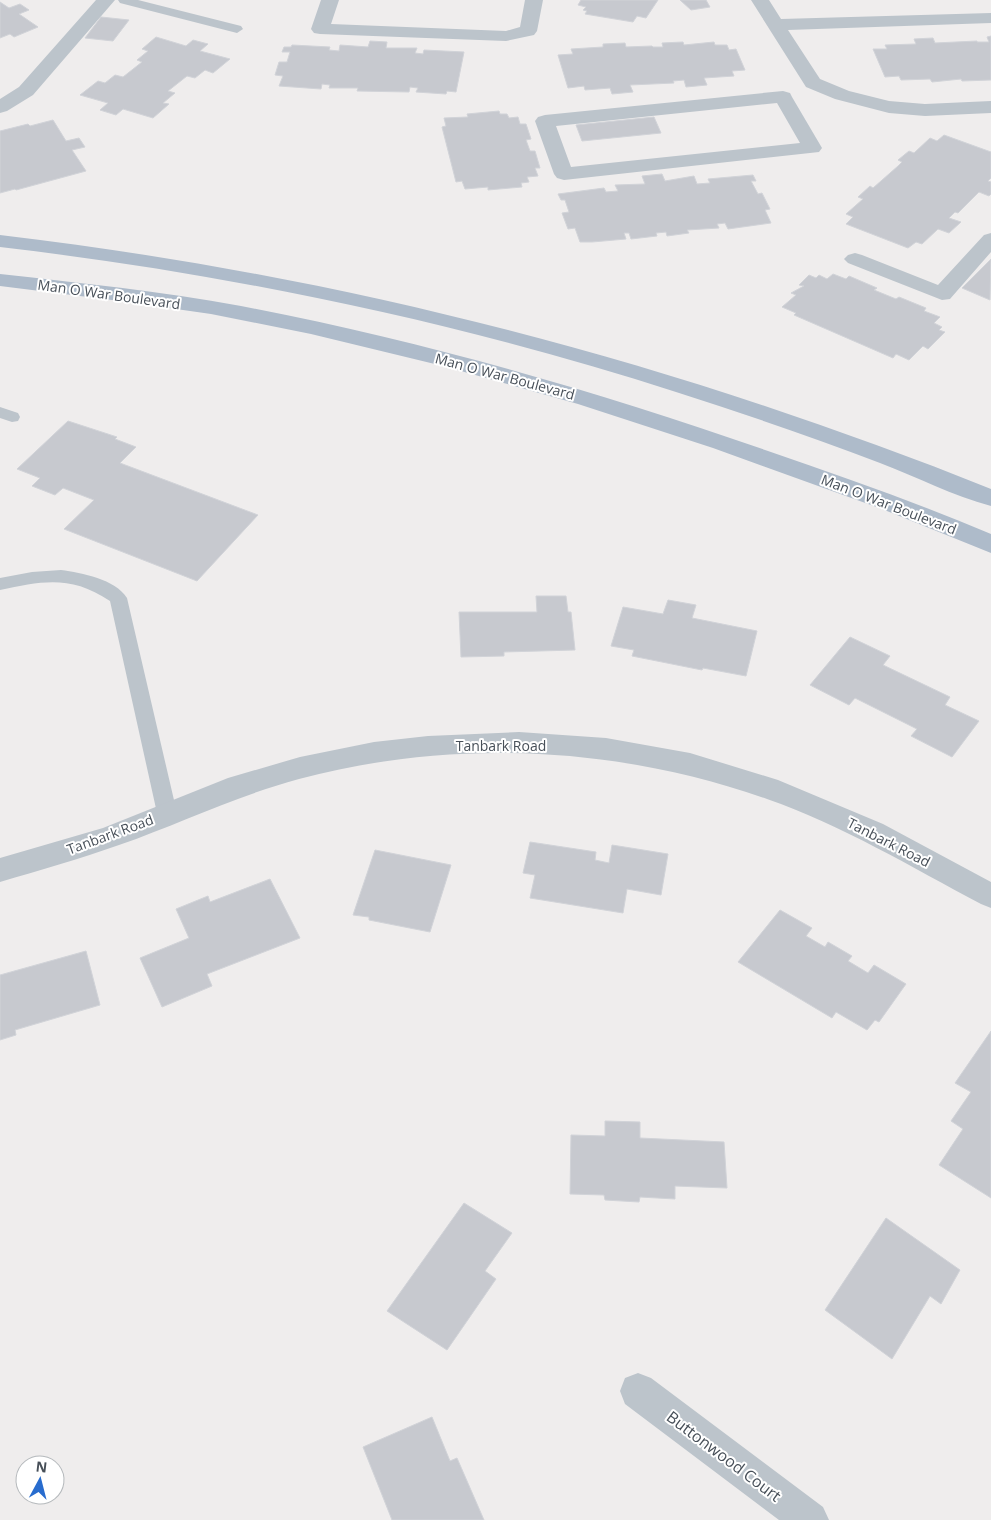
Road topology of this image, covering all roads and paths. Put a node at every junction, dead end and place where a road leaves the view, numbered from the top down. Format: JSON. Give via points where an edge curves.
{"nodes":[{"id":1,"x":106,"y":0,"type":"edge"},
{"id":2,"x":124,"y":0,"type":"edge"},
{"id":3,"x":330,"y":0,"type":"edge"},
{"id":4,"x":534,"y":0,"type":"edge"},
{"id":5,"x":760,"y":0,"type":"edge"},
{"id":6,"x":991,"y":18,"type":"edge"},
{"id":7,"x":776,"y":25,"type":"junction"},
{"id":8,"x":237,"y":28,"type":"dead end"},
{"id":9,"x":813,"y":82,"type":"junction"},
{"id":10,"x":0,"y":88,"type":"edge"},
{"id":11,"x":26,"y":91,"type":"junction"},
{"id":12,"x":783,"y":97,"type":"junction"},
{"id":13,"x":0,"y":106,"type":"edge"},
{"id":14,"x":991,"y":107,"type":"edge"},
{"id":15,"x":991,"y":239,"type":"edge"},
{"id":16,"x":0,"y":241,"type":"edge"},
{"id":17,"x":855,"y":259,"type":"dead end"},
{"id":18,"x":0,"y":280,"type":"edge"},
{"id":19,"x":991,"y":498,"type":"edge"},
{"id":20,"x":991,"y":544,"type":"edge"},
{"id":21,"x":0,"y":584,"type":"edge"},
{"id":22,"x":167,"y":813,"type":"junction"},
{"id":23,"x":0,"y":870,"type":"edge"},
{"id":24,"x":991,"y":896,"type":"edge"},
{"id":25,"x":638,"y":1391,"type":"dead end"},
{"id":26,"x":810,"y":1520,"type":"edge"}],
"edges":[{"from":1,"to":11,"type":"street"},
{"from":2,"to":8,"type":"lane"},
{"from":3,"to":4,"type":"street","via":[[320,29],[506,36],[528,31]]},
{"from":5,"to":7,"type":"street"},
{"from":6,"to":7,"type":"street"},
{"from":7,"to":9,"type":"street"},
{"from":9,"to":12,"type":"street"},
{"from":9,"to":14,"type":"street","via":[[842,95],[889,107],[925,110]]},
{"from":10,"to":11,"type":"street"},
{"from":11,"to":13,"type":"street"},
{"from":12,"to":12,"type":"street","via":[[684,107],[545,121],[564,174],[812,148]]},
{"from":15,"to":17,"type":"street","via":[[942,294]]},
{"from":16,"to":19,"type":"main road","via":[[188,268],[280,285],[379,305],[575,353],[855,445]]},
{"from":18,"to":20,"type":"main road","name":"Man O War Boulevard","via":[[240,313],[362,339],[550,387],[688,430],[861,492]]},
{"from":21,"to":22,"type":"lane","via":[[64,575],[103,587],[118,598]]},
{"from":22,"to":23,"type":"street","name":"Tanbark Road","via":[[110,837]]},
{"from":22,"to":24,"type":"street","name":"Tanbark Road","via":[[238,786],[374,752],[519,742],[606,748],[690,764],[778,791],[873,832]]},
{"from":25,"to":26,"type":"street","name":"Buttonwood Court"}]}
